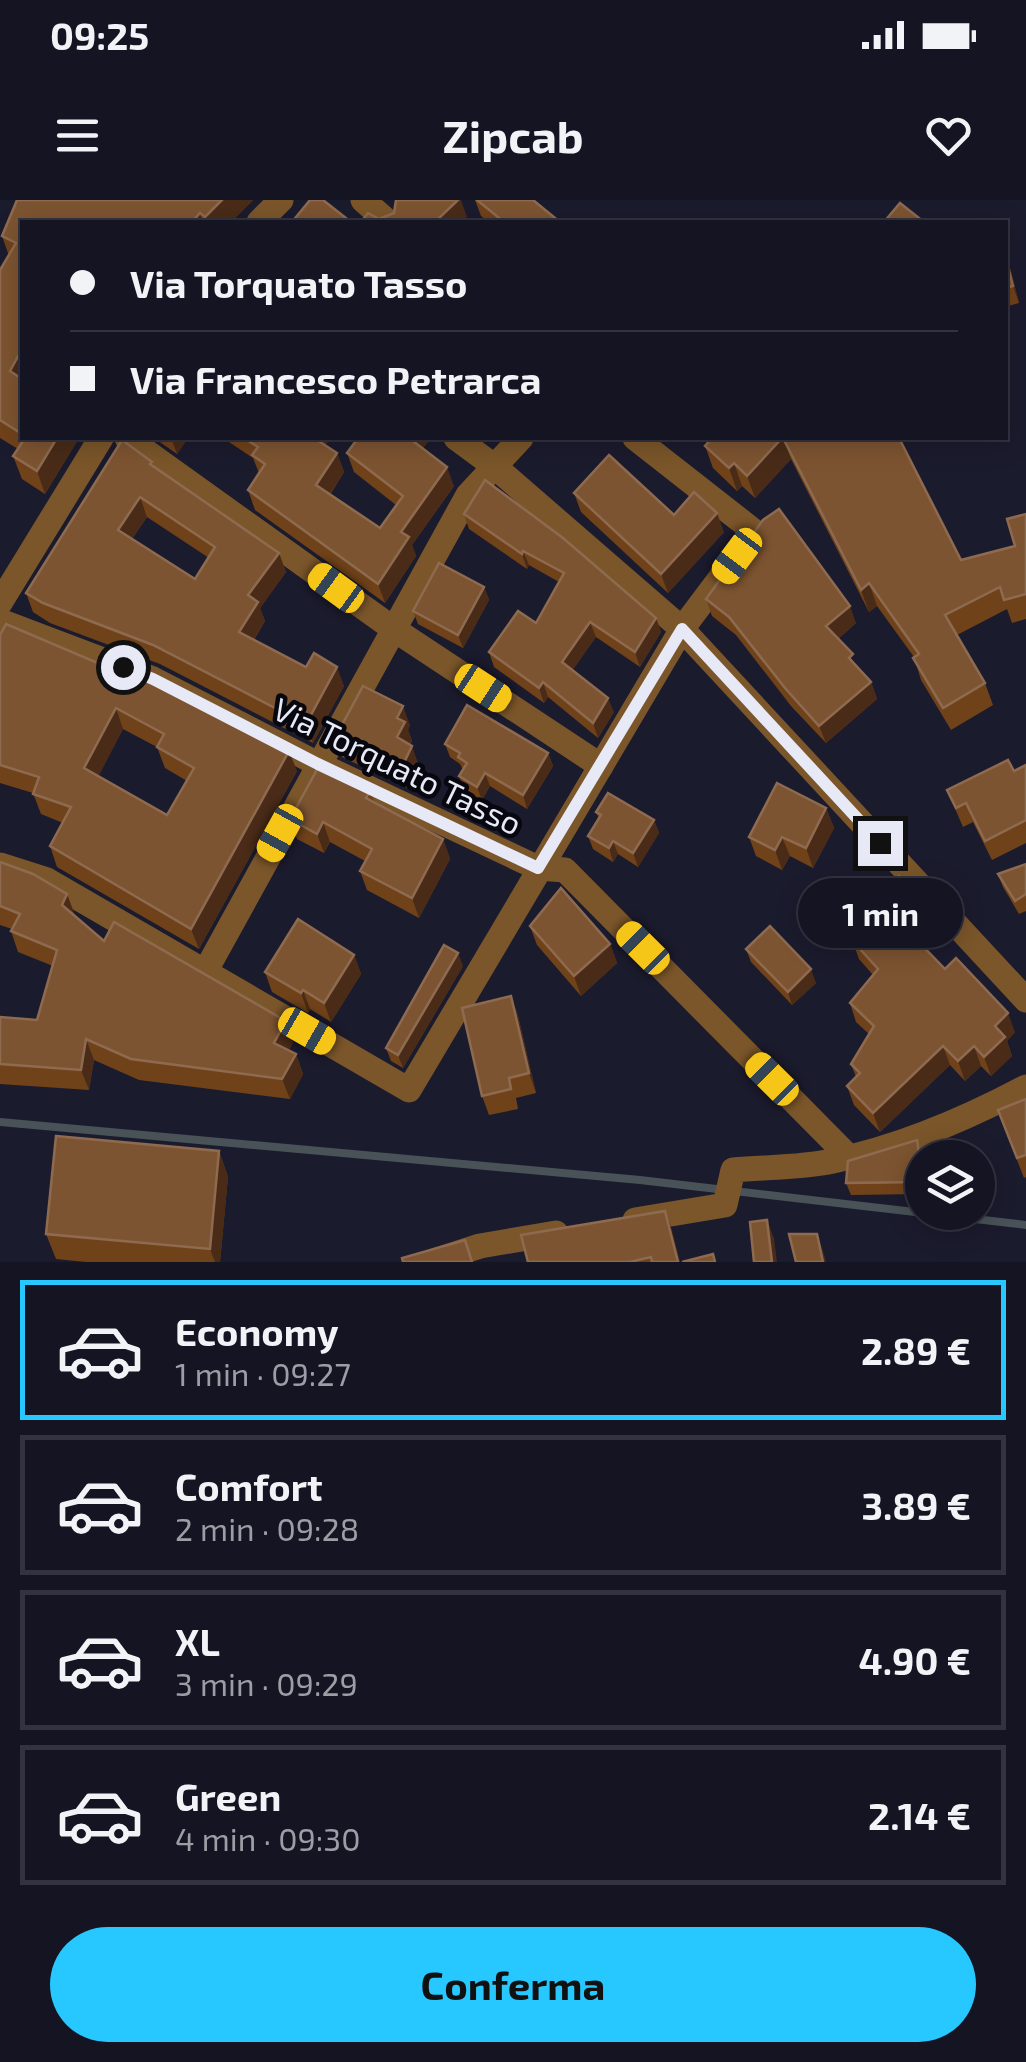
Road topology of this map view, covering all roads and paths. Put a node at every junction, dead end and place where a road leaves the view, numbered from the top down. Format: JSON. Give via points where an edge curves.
{"nodes":[{"id":1,"x":282,"y":200,"type":"edge"},
{"id":2,"x":362,"y":200,"type":"edge"},
{"id":3,"x":261,"y":220,"type":"edge"},
{"id":4,"x":386,"y":220,"type":"edge"},
{"id":5,"x":100,"y":440,"type":"edge"},
{"id":6,"x":130,"y":440,"type":"edge"},
{"id":7,"x":459,"y":440,"type":"edge"},
{"id":8,"x":519,"y":440,"type":"edge"},
{"id":9,"x":637,"y":440,"type":"edge"},
{"id":10,"x":494,"y":466,"type":"junction"},
{"id":11,"x":0,"y":603,"type":"edge"},
{"id":12,"x":0,"y":621,"type":"edge"},
{"id":13,"x":682,"y":629,"type":"junction"},
{"id":14,"x":395,"y":630,"type":"junction"},
{"id":15,"x":318,"y":764,"type":"junction"},
{"id":16,"x":601,"y":766,"type":"junction"},
{"id":17,"x":0,"y":865,"type":"edge"},
{"id":18,"x":538,"y":868,"type":"junction"},
{"id":19,"x":205,"y":972,"type":"junction"},
{"id":20,"x":1026,"y":1000,"type":"edge"},
{"id":21,"x":1026,"y":1088,"type":"edge"},
{"id":22,"x":850,"y":1157,"type":"junction"},
{"id":23,"x":612,"y":1224,"type":"edge"},
{"id":24,"x":574,"y":1230,"type":"edge"},
{"id":25,"x":430,"y":1262,"type":"edge"}],
"edges":[{"from":1,"to":3,"type":"street"},
{"from":2,"to":4,"type":"street"},
{"from":5,"to":11,"type":"street"},
{"from":6,"to":14,"type":"street"},
{"from":7,"to":10,"type":"street"},
{"from":8,"to":10,"type":"street"},
{"from":9,"to":13,"type":"street","via":[[755,532]]},
{"from":10,"to":13,"type":"street"},
{"from":10,"to":14,"type":"street","via":[[468,495]]},
{"from":12,"to":15,"type":"street","name":"Via Torquato Tasso","via":[[153,679]]},
{"from":13,"to":16,"type":"street"},
{"from":13,"to":20,"type":"street"},
{"from":14,"to":15,"type":"street"},
{"from":14,"to":16,"type":"street"},
{"from":15,"to":18,"type":"street","name":"Via Torquato Tasso"},
{"from":15,"to":19,"type":"street"},
{"from":16,"to":18,"type":"street"},
{"from":17,"to":19,"type":"street","via":[[46,880]]},
{"from":18,"to":19,"type":"street","via":[[409,1090]]},
{"from":18,"to":22,"type":"street","name":"Via Torquato Tasso","via":[[565,870]]},
{"from":21,"to":22,"type":"street","via":[[964,1120]]},
{"from":22,"to":23,"type":"street","via":[[733,1170],[725,1205]]},
{"from":24,"to":25,"type":"street"}]}
